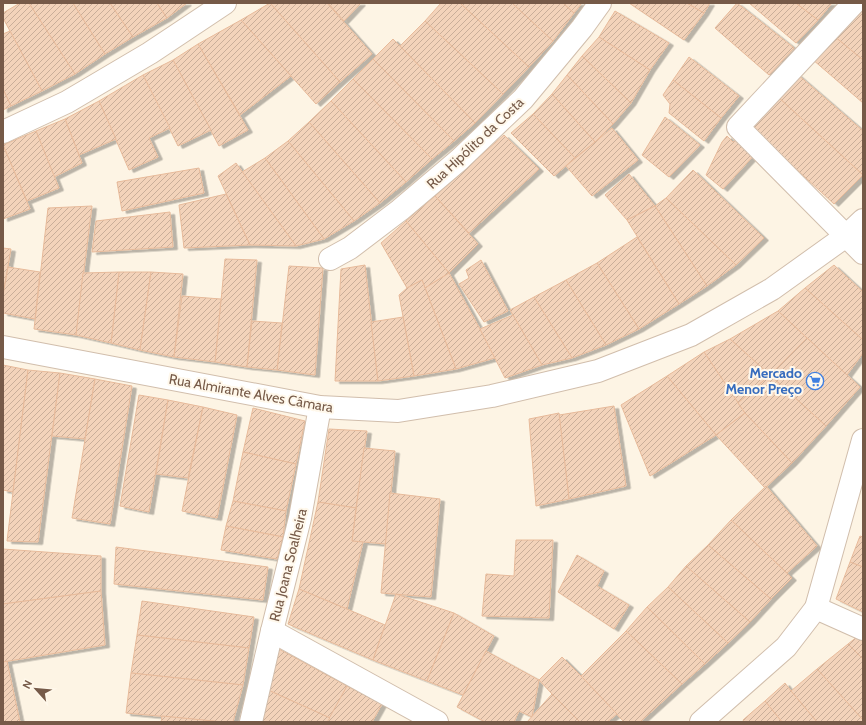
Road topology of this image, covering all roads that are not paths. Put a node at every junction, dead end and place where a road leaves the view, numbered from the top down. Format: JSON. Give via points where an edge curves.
{"nodes":[{"id":1,"x":225,"y":3,"type":"edge"},
{"id":2,"x":600,"y":3,"type":"edge"},
{"id":3,"x":854,"y":3,"type":"edge"},
{"id":4,"x":3,"y":132,"type":"edge"},
{"id":5,"x":863,"y":220,"type":"edge"},
{"id":6,"x":846,"y":236,"type":"junction"},
{"id":7,"x":863,"y":253,"type":"edge"},
{"id":8,"x":330,"y":259,"type":"dead end"},
{"id":9,"x":3,"y":347,"type":"edge"},
{"id":10,"x":320,"y":407,"type":"junction"},
{"id":11,"x":863,"y":440,"type":"edge"},
{"id":12,"x":816,"y":608,"type":"junction"},
{"id":13,"x":863,"y":629,"type":"edge"},
{"id":14,"x":272,"y":631,"type":"junction"},
{"id":15,"x":251,"y":722,"type":"edge"},
{"id":16,"x":437,"y":722,"type":"edge"},
{"id":17,"x":701,"y":722,"type":"edge"}],
"edges":[{"from":1,"to":4,"type":"street","via":[[150,54],[73,98]]},
{"from":2,"to":8,"type":"street","name":"Rua Hipólito da Costa","via":[[523,99],[459,160],[394,215],[350,248]]},
{"from":3,"to":6,"type":"street","via":[[738,127]]},
{"from":5,"to":6,"type":"street","name":"Rua Almirante Alves Câmara"},
{"from":6,"to":7,"type":"street"},
{"from":6,"to":10,"type":"street","name":"Rua Almirante Alves Câmara","via":[[772,289],[691,334],[598,371],[492,396],[398,411]]},
{"from":9,"to":10,"type":"street","name":"Rua Almirante Alves Câmara"},
{"from":10,"to":14,"type":"street","name":"Rua Joana Soalheira","via":[[300,518]]},
{"from":11,"to":12,"type":"street"},
{"from":12,"to":13,"type":"street"},
{"from":12,"to":17,"type":"street","via":[[786,647]]},
{"from":14,"to":15,"type":"street","name":"Rua Joana Soalheira"},
{"from":14,"to":16,"type":"street"}]}
